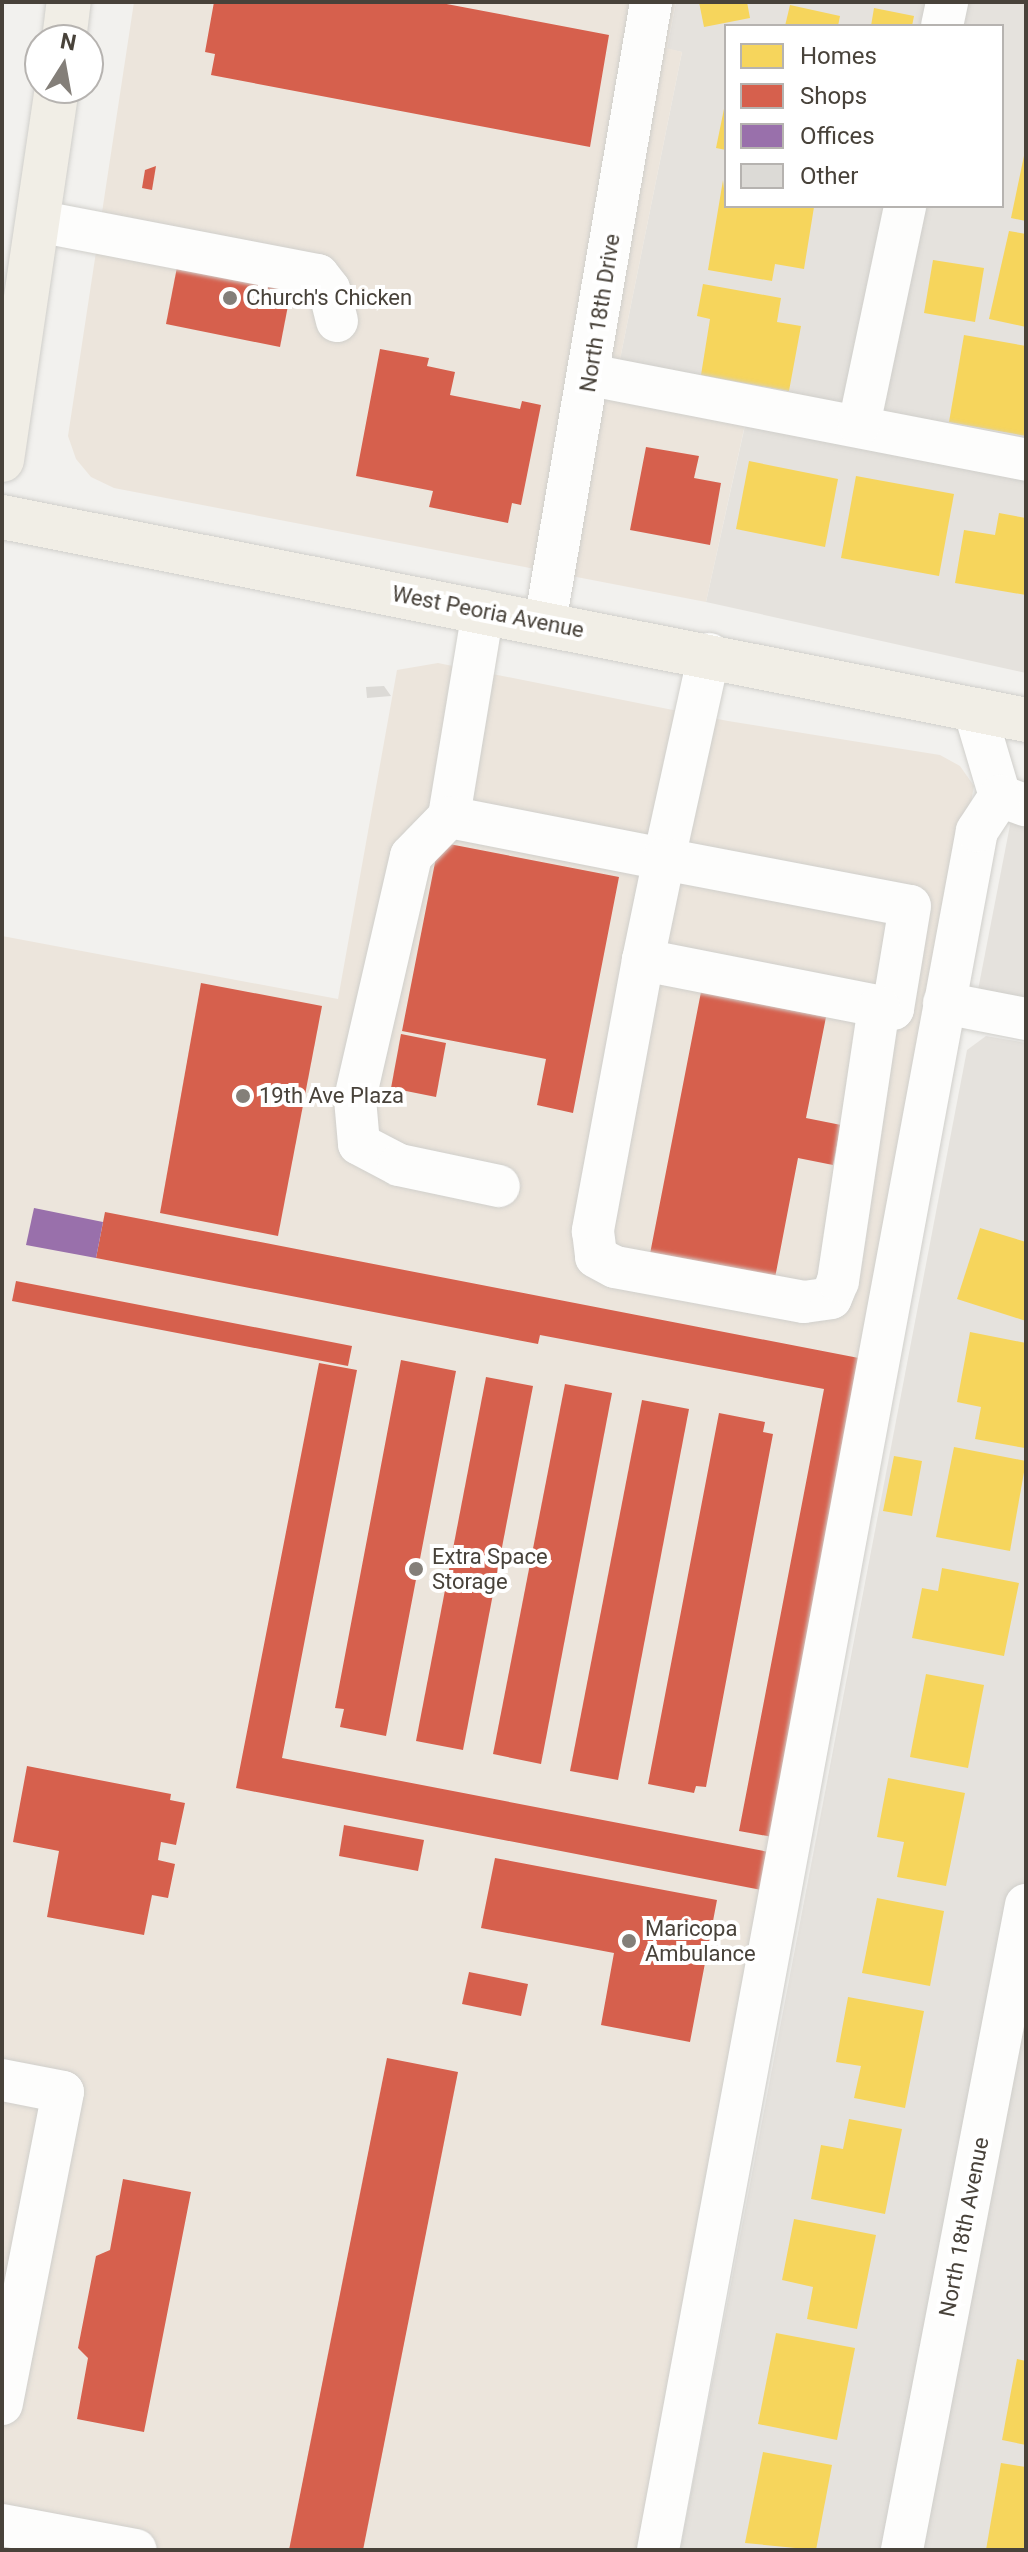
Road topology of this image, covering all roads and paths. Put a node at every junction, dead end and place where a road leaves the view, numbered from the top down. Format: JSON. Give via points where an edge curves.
{"nodes":[{"id":1,"x":69,"y":2,"type":"edge"},
{"id":2,"x":651,"y":2,"type":"edge"},
{"id":3,"x":947,"y":2,"type":"edge"},
{"id":4,"x":66,"y":24,"type":"edge"},
{"id":5,"x":942,"y":24,"type":"edge"},
{"id":6,"x":55,"y":104,"type":"edge"},
{"id":7,"x":905,"y":208,"type":"edge"},
{"id":8,"x":37,"y":221,"type":"junction"},
{"id":9,"x":337,"y":321,"type":"dead end"},
{"id":10,"x":590,"y":375,"type":"junction"},
{"id":11,"x":859,"y":425,"type":"junction"},
{"id":12,"x":2,"y":460,"type":"edge"},
{"id":13,"x":1026,"y":460,"type":"edge"},
{"id":14,"x":2,"y":517,"type":"edge"},
{"id":15,"x":483,"y":611,"type":"junction"},
{"id":16,"x":545,"y":623,"type":"junction"},
{"id":17,"x":709,"y":654,"type":"junction"},
{"id":18,"x":974,"y":709,"type":"junction"},
{"id":19,"x":1026,"y":720,"type":"edge"},
{"id":20,"x":1013,"y":801,"type":"edge"},
{"id":21,"x":449,"y":817,"type":"junction"},
{"id":22,"x":664,"y":859,"type":"junction"},
{"id":23,"x":643,"y":960,"type":"junction"},
{"id":24,"x":944,"y":1003,"type":"junction"},
{"id":25,"x":879,"y":1007,"type":"junction"},
{"id":26,"x":1026,"y":1019,"type":"edge"},
{"id":27,"x":499,"y":1186,"type":"dead end"},
{"id":28,"x":1026,"y":1905,"type":"edge"},
{"id":29,"x":2,"y":2080,"type":"edge"},
{"id":30,"x":2,"y":2404,"type":"edge"},
{"id":31,"x":2,"y":2525,"type":"edge"},
{"id":32,"x":136,"y":2550,"type":"edge"},
{"id":33,"x":658,"y":2550,"type":"edge"},
{"id":34,"x":902,"y":2550,"type":"edge"}],
"edges":[{"from":1,"to":4,"type":"main road"},
{"from":2,"to":10,"type":"street","name":"North 18th Drive"},
{"from":3,"to":5,"type":"street"},
{"from":6,"to":8,"type":"main road"},
{"from":7,"to":11,"type":"street"},
{"from":8,"to":9,"type":"street","via":[[318,275],[329,289]]},
{"from":8,"to":12,"type":"main road"},
{"from":10,"to":11,"type":"street"},
{"from":10,"to":16,"type":"street","name":"North 18th Drive"},
{"from":11,"to":13,"type":"street"},
{"from":14,"to":15,"type":"main road","name":"West Peoria Avenue"},
{"from":15,"to":16,"type":"main road","name":"West Peoria Avenue"},
{"from":15,"to":21,"type":"street"},
{"from":16,"to":17,"type":"main road","name":"West Peoria Avenue"},
{"from":17,"to":18,"type":"main road","name":"West Peoria Avenue"},
{"from":17,"to":22,"type":"street"},
{"from":18,"to":19,"type":"main road","name":"West Peoria Avenue"},
{"from":18,"to":20,"type":"street"},
{"from":20,"to":24,"type":"street","via":[[977,831]]},
{"from":21,"to":22,"type":"street"},
{"from":21,"to":27,"type":"street","via":[[411,856],[355,1099],[359,1144],[399,1165]]},
{"from":22,"to":23,"type":"street"},
{"from":22,"to":25,"type":"street","via":[[910,906],[893,1009]]},
{"from":23,"to":25,"type":"street"},
{"from":23,"to":25,"type":"street","via":[[593,1231],[596,1257],[615,1267],[804,1302],[831,1298],[838,1281]]},
{"from":24,"to":26,"type":"street"},
{"from":24,"to":33,"type":"street"},
{"from":28,"to":34,"type":"street","name":"North 18th Avenue"},
{"from":29,"to":30,"type":"street","via":[[63,2092]]},
{"from":31,"to":32,"type":"street"}]}
